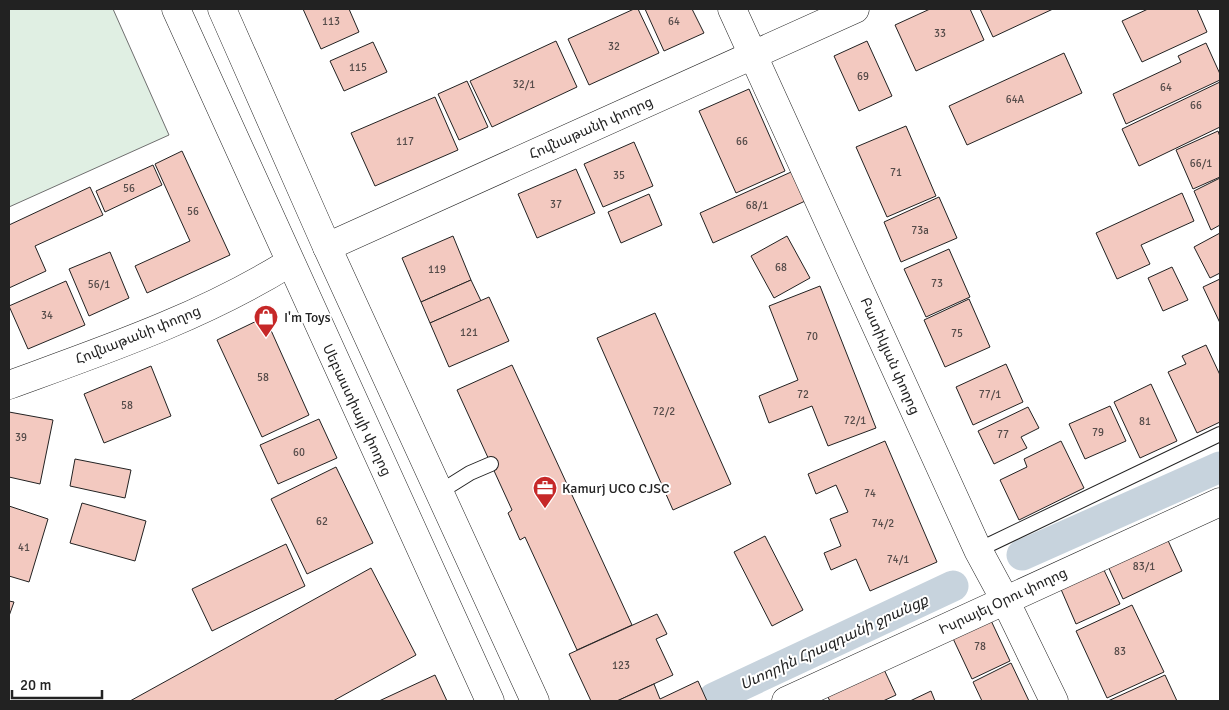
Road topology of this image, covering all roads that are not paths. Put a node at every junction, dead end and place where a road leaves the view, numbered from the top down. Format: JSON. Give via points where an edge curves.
{"nodes":[{"id":1,"x":176,"y":9,"type":"edge"},
{"id":2,"x":222,"y":9,"type":"edge"},
{"id":3,"x":732,"y":9,"type":"edge"},
{"id":4,"x":855,"y":9,"type":"edge"},
{"id":5,"x":754,"y":56,"type":"junction"},
{"id":6,"x":327,"y":247,"type":"junction"},
{"id":7,"x":289,"y":263,"type":"junction"},
{"id":8,"x":9,"y":385,"type":"edge"},
{"id":9,"x":1220,"y":434,"type":"edge"},
{"id":10,"x":491,"y":464,"type":"dead end"},
{"id":11,"x":438,"y":493,"type":"junction"},
{"id":12,"x":1220,"y":502,"type":"edge"},
{"id":13,"x":978,"y":550,"type":"junction"},
{"id":14,"x":1005,"y":600,"type":"junction"},
{"id":15,"x":490,"y":701,"type":"edge"},
{"id":16,"x":535,"y":701,"type":"edge"},
{"id":17,"x":786,"y":701,"type":"edge"},
{"id":18,"x":1054,"y":701,"type":"edge"}],
"edges":[{"from":1,"to":7,"type":"street","name":"Սեբաստիայի փողոց"},
{"from":2,"to":6,"type":"street"},
{"from":3,"to":5,"type":"street","name":"Բատիկյան փողոց"},
{"from":4,"to":5,"type":"street","name":"Հովնաթանի փողոց"},
{"from":5,"to":6,"type":"street","name":"Հովնաթանի փողոց"},
{"from":5,"to":13,"type":"street","name":"Բատիկյան փողոց"},
{"from":6,"to":11,"type":"street"},
{"from":7,"to":8,"type":"street","name":"Հովնաթանի փողոց","via":[[255,284],[156,331]]},
{"from":7,"to":15,"type":"street","name":"Սեբաստիայի փողոց"},
{"from":9,"to":13,"type":"lane"},
{"from":10,"to":11,"type":"lane"},
{"from":11,"to":16,"type":"street"},
{"from":12,"to":14,"type":"street","name":"Իսրայել Օրու փողոց"},
{"from":13,"to":14,"type":"street","name":"Բատիկյան փողոց"},
{"from":14,"to":17,"type":"street","name":"Իսրայել Օրու փողոց"},
{"from":14,"to":18,"type":"street","name":"Բատիկյան փողոց"}]}
